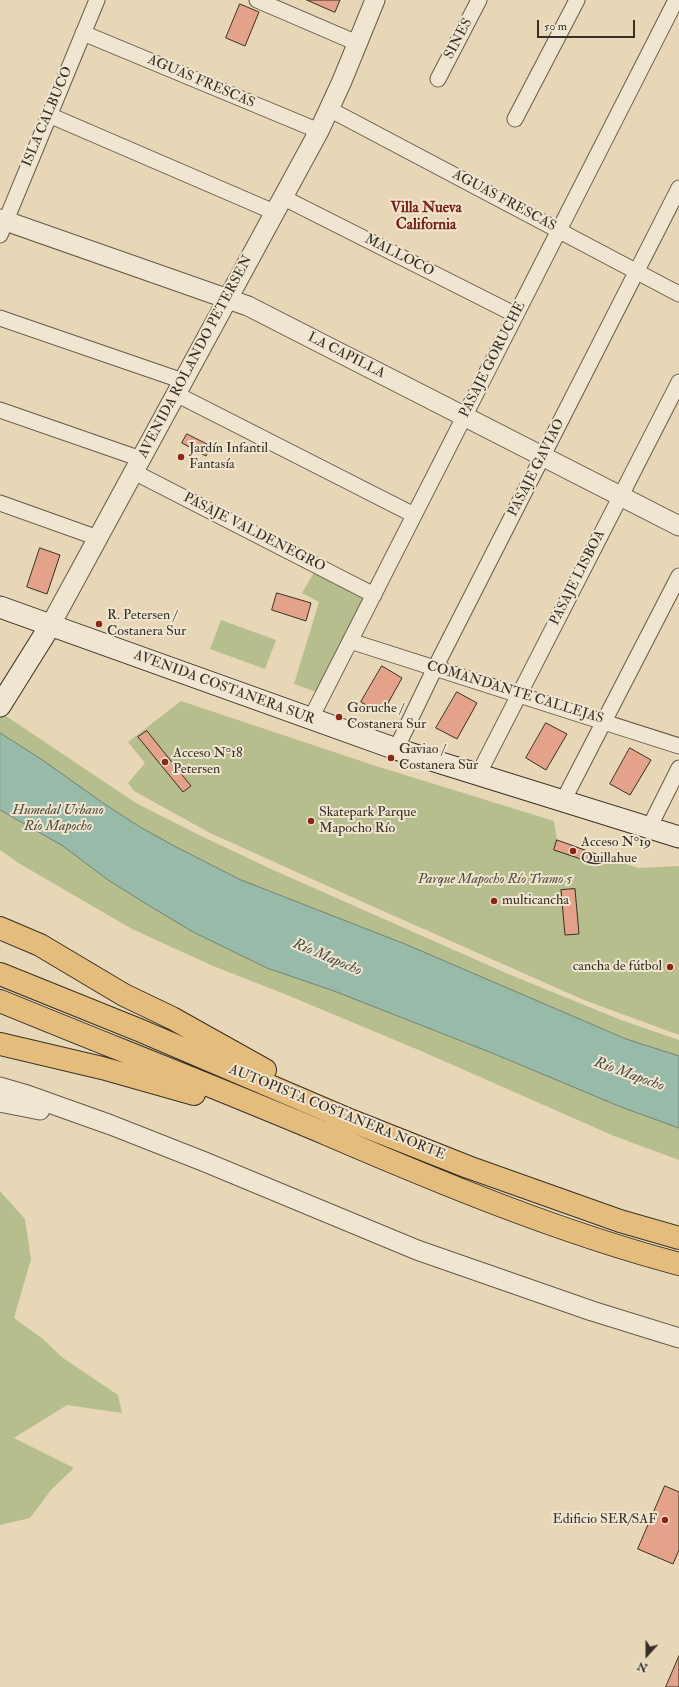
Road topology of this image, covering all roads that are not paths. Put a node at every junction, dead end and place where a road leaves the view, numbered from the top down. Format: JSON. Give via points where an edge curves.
{"nodes":[{"id":1,"x":97,"y":0,"type":"edge"},
{"id":2,"x":257,"y":0,"type":"edge"},
{"id":3,"x":375,"y":0,"type":"edge"},
{"id":4,"x":479,"y":0,"type":"edge"},
{"id":5,"x":577,"y":0,"type":"edge"},
{"id":6,"x":676,"y":0,"type":"edge"},
{"id":7,"x":84,"y":33,"type":"junction"},
{"id":8,"x":357,"y":43,"type":"junction"},
{"id":9,"x":438,"y":79,"type":"dead end"},
{"id":10,"x":329,"y":109,"type":"junction"},
{"id":11,"x":49,"y":115,"type":"junction"},
{"id":12,"x":515,"y":119,"type":"dead end"},
{"id":13,"x":319,"y":131,"type":"junction"},
{"id":14,"x":679,"y":188,"type":"edge"},
{"id":15,"x":278,"y":204,"type":"junction"},
{"id":16,"x":2,"y":225,"type":"edge"},
{"id":17,"x":559,"y":230,"type":"junction"},
{"id":18,"x":637,"y":272,"type":"junction"},
{"id":19,"x":679,"y":294,"type":"edge"},
{"id":20,"x":227,"y":298,"type":"junction"},
{"id":21,"x":516,"y":315,"type":"junction"},
{"id":22,"x":0,"y":318,"type":"edge"},
{"id":23,"x":180,"y":387,"type":"junction"},
{"id":24,"x":677,"y":389,"type":"edge"},
{"id":25,"x":0,"y":410,"type":"edge"},
{"id":26,"x":464,"y":417,"type":"junction"},
{"id":27,"x":542,"y":457,"type":"junction"},
{"id":28,"x":138,"y":466,"type":"junction"},
{"id":29,"x":620,"y":496,"type":"junction"},
{"id":30,"x":0,"y":503,"type":"edge"},
{"id":31,"x":414,"y":515,"type":"junction"},
{"id":32,"x":679,"y":526,"type":"edge"},
{"id":33,"x":98,"y":538,"type":"junction"},
{"id":34,"x":679,"y":576,"type":"edge"},
{"id":35,"x":374,"y":595,"type":"junction"},
{"id":36,"x":0,"y":607,"type":"edge"},
{"id":37,"x":50,"y":626,"type":"junction"},
{"id":38,"x":350,"y":641,"type":"junction"},
{"id":39,"x":435,"y":668,"type":"junction"},
{"id":40,"x":519,"y":695,"type":"junction"},
{"id":41,"x":5,"y":698,"type":"edge"},
{"id":42,"x":310,"y":720,"type":"junction"},
{"id":43,"x":603,"y":721,"type":"junction"},
{"id":44,"x":679,"y":746,"type":"edge"},
{"id":45,"x":396,"y":749,"type":"junction"},
{"id":46,"x":679,"y":768,"type":"edge"},
{"id":47,"x":478,"y":775,"type":"junction"},
{"id":48,"x":562,"y":801,"type":"junction"},
{"id":49,"x":649,"y":828,"type":"junction"},
{"id":50,"x":679,"y":837,"type":"edge"},
{"id":51,"x":0,"y":928,"type":"edge"},
{"id":52,"x":0,"y":974,"type":"edge"},
{"id":53,"x":0,"y":1001,"type":"edge"},
{"id":54,"x":0,"y":1044,"type":"edge"},
{"id":55,"x":0,"y":1087,"type":"edge"},
{"id":56,"x":0,"y":1102,"type":"edge"},
{"id":57,"x":352,"y":1121,"type":"junction"},
{"id":58,"x":112,"y":1125,"type":"junction"},
{"id":59,"x":329,"y":1135,"type":"junction"},
{"id":60,"x":679,"y":1238,"type":"edge"},
{"id":61,"x":679,"y":1264,"type":"edge"},
{"id":62,"x":679,"y":1338,"type":"edge"}],
"edges":[{"from":1,"to":7,"type":"street","name":"ISLA CALBUCO"},
{"from":2,"to":8,"type":"street"},
{"from":3,"to":8,"type":"street","name":"AVENIDA ROLANDO PETERSEN"},
{"from":4,"to":9,"type":"street","name":"SINES"},
{"from":5,"to":12,"type":"street"},
{"from":6,"to":17,"type":"street","name":"PASAJE GORUCHE"},
{"from":7,"to":11,"type":"street","name":"ISLA CALBUCO"},
{"from":7,"to":13,"type":"street","name":"AGUAS FRESCAS"},
{"from":8,"to":10,"type":"street","name":"AVENIDA ROLANDO PETERSEN"},
{"from":10,"to":13,"type":"street","name":"AVENIDA ROLANDO PETERSEN"},
{"from":10,"to":17,"type":"street","name":"AGUAS FRESCAS"},
{"from":11,"to":15,"type":"street","name":"MALLOCO"},
{"from":11,"to":16,"type":"street","name":"ISLA CALBUCO"},
{"from":13,"to":15,"type":"street","name":"AVENIDA ROLANDO PETERSEN"},
{"from":14,"to":18,"type":"street","name":"PASAJE GAVIAO"},
{"from":15,"to":20,"type":"street","name":"AVENIDA ROLANDO PETERSEN"},
{"from":15,"to":21,"type":"street","name":"MALLOCO"},
{"from":16,"to":20,"type":"street","name":"LA CAPILLA"},
{"from":17,"to":18,"type":"street","name":"AGUAS FRESCAS"},
{"from":17,"to":21,"type":"street","name":"PASAJE GORUCHE"},
{"from":18,"to":19,"type":"street","name":"AGUAS FRESCAS"},
{"from":18,"to":27,"type":"street","name":"PASAJE GAVIAO"},
{"from":20,"to":23,"type":"street","name":"AVENIDA ROLANDO PETERSEN"},
{"from":20,"to":26,"type":"street","name":"LA CAPILLA","via":[[256,310]]},
{"from":21,"to":26,"type":"street","name":"PASAJE GORUCHE"},
{"from":22,"to":23,"type":"street"},
{"from":23,"to":28,"type":"street","name":"AVENIDA ROLANDO PETERSEN"},
{"from":23,"to":31,"type":"street"},
{"from":24,"to":29,"type":"street","name":"PASAJE LISBOA"},
{"from":25,"to":28,"type":"street","name":"PASAJE VALDENEGRO"},
{"from":26,"to":27,"type":"street","name":"LA CAPILLA"},
{"from":26,"to":31,"type":"street","name":"PASAJE GORUCHE"},
{"from":27,"to":29,"type":"street","name":"LA CAPILLA"},
{"from":27,"to":39,"type":"street","name":"PASAJE GAVIAO"},
{"from":28,"to":33,"type":"street","name":"AVENIDA ROLANDO PETERSEN"},
{"from":28,"to":35,"type":"street","name":"PASAJE VALDENEGRO"},
{"from":29,"to":32,"type":"street","name":"LA CAPILLA"},
{"from":29,"to":40,"type":"street","name":"PASAJE LISBOA"},
{"from":30,"to":33,"type":"street"},
{"from":31,"to":35,"type":"street","name":"PASAJE GORUCHE"},
{"from":33,"to":37,"type":"street","name":"AVENIDA ROLANDO PETERSEN"},
{"from":34,"to":43,"type":"street"},
{"from":35,"to":38,"type":"street","name":"PASAJE GORUCHE"},
{"from":36,"to":37,"type":"main road","name":"AVENIDA COSTANERA SUR"},
{"from":37,"to":41,"type":"main road","name":"AVENIDA ROLANDO PETERSEN"},
{"from":37,"to":42,"type":"main road","name":"AVENIDA COSTANERA SUR"},
{"from":38,"to":39,"type":"street","name":"COMANDANTE CALLEJAS"},
{"from":38,"to":42,"type":"street","name":"PASAJE GORUCHE"},
{"from":39,"to":40,"type":"street","name":"COMANDANTE CALLEJAS"},
{"from":39,"to":45,"type":"street","name":"PASAJE GAVIAO"},
{"from":40,"to":43,"type":"street","name":"COMANDANTE CALLEJAS"},
{"from":40,"to":47,"type":"street","name":"PASAJE LISBOA"},
{"from":42,"to":45,"type":"main road","name":"AVENIDA COSTANERA SUR"},
{"from":43,"to":44,"type":"street","name":"COMANDANTE CALLEJAS"},
{"from":43,"to":48,"type":"street"},
{"from":45,"to":47,"type":"main road","name":"AVENIDA COSTANERA SUR"},
{"from":46,"to":49,"type":"street"},
{"from":47,"to":48,"type":"main road","name":"AVENIDA COSTANERA SUR"},
{"from":48,"to":49,"type":"main road","name":"AVENIDA COSTANERA SUR"},
{"from":49,"to":50,"type":"main road","name":"AVENIDA COSTANERA SUR"},
{"from":51,"to":57,"type":"highway","via":[[55,953],[124,995],[182,1023],[314,1096]]},
{"from":52,"to":57,"type":"highway","name":"AUTOPISTA COSTANERA NORTE"},
{"from":53,"to":59,"type":"highway","name":"AUTOPISTA COSTANERA NORTE"},
{"from":54,"to":59,"type":"highway","via":[[141,1078]]},
{"from":55,"to":58,"type":"street"},
{"from":56,"to":58,"type":"street"},
{"from":57,"to":60,"type":"highway","name":"AUTOPISTA COSTANERA NORTE","via":[[524,1188]]},
{"from":58,"to":62,"type":"street","via":[[417,1250]]},
{"from":59,"to":61,"type":"highway","name":"AUTOPISTA COSTANERA NORTE","via":[[518,1212]]}]}
